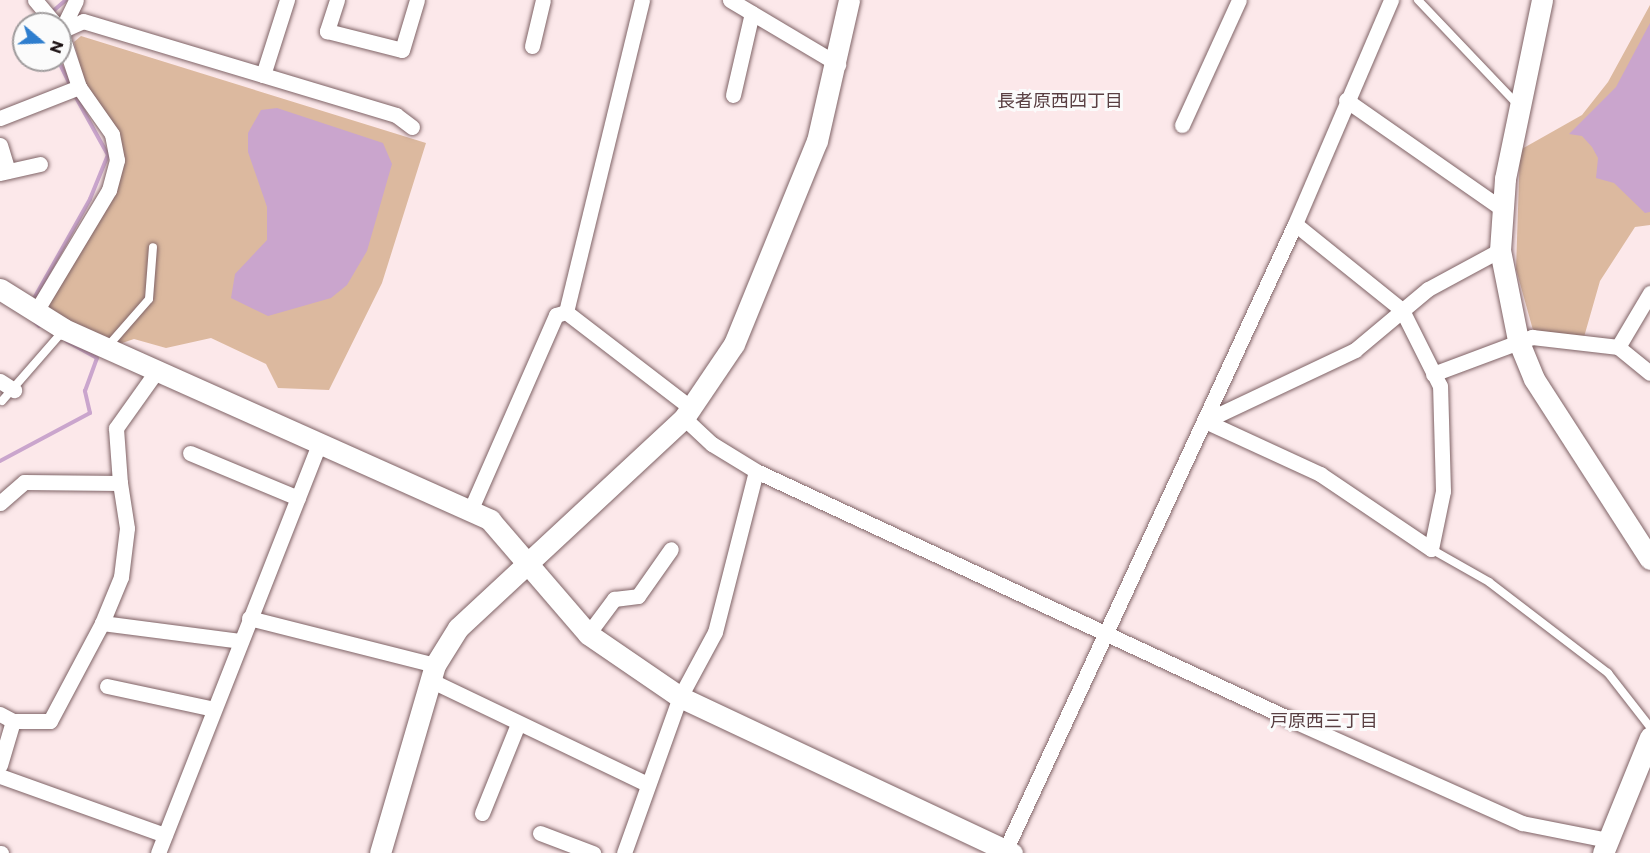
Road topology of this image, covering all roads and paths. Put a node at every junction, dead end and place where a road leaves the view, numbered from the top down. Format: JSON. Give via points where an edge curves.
{"nodes":[{"id":1,"x":35,"y":0,"type":"edge"},
{"id":2,"x":287,"y":0,"type":"edge"},
{"id":3,"x":336,"y":0,"type":"edge"},
{"id":4,"x":417,"y":0,"type":"edge"},
{"id":5,"x":543,"y":0,"type":"edge"},
{"id":6,"x":642,"y":0,"type":"edge"},
{"id":7,"x":730,"y":0,"type":"edge"},
{"id":8,"x":849,"y":0,"type":"edge"},
{"id":9,"x":1239,"y":0,"type":"edge"},
{"id":10,"x":1391,"y":0,"type":"edge"},
{"id":11,"x":1418,"y":0,"type":"edge"},
{"id":12,"x":1542,"y":0,"type":"edge"},
{"id":13,"x":45,"y":12,"type":"edge"},
{"id":14,"x":752,"y":13,"type":"junction"},
{"id":15,"x":72,"y":26,"type":"edge"},
{"id":16,"x":532,"y":46,"type":"dead end"},
{"id":17,"x":838,"y":64,"type":"junction"},
{"id":18,"x":72,"y":66,"type":"edge"},
{"id":19,"x":263,"y":75,"type":"junction"},
{"id":20,"x":79,"y":87,"type":"junction"},
{"id":21,"x":733,"y":95,"type":"dead end"},
{"id":22,"x":1346,"y":100,"type":"junction"},
{"id":23,"x":1519,"y":106,"type":"junction"},
{"id":24,"x":0,"y":118,"type":"edge"},
{"id":25,"x":1182,"y":125,"type":"dead end"},
{"id":26,"x":412,"y":127,"type":"dead end"},
{"id":27,"x":0,"y":145,"type":"edge"},
{"id":28,"x":40,"y":164,"type":"dead end"},
{"id":29,"x":4,"y":172,"type":"edge"},
{"id":30,"x":1501,"y":208,"type":"junction"},
{"id":31,"x":1295,"y":225,"type":"junction"},
{"id":32,"x":153,"y":247,"type":"dead end"},
{"id":33,"x":1500,"y":250,"type":"junction"},
{"id":34,"x":0,"y":289,"type":"edge"},
{"id":35,"x":1650,"y":293,"type":"edge"},
{"id":36,"x":1402,"y":310,"type":"junction"},
{"id":37,"x":566,"y":312,"type":"junction"},
{"id":38,"x":35,"y":313,"type":"junction"},
{"id":39,"x":64,"y":329,"type":"junction"},
{"id":40,"x":1518,"y":340,"type":"junction"},
{"id":41,"x":1618,"y":347,"type":"junction"},
{"id":42,"x":107,"y":349,"type":"junction"},
{"id":43,"x":156,"y":372,"type":"junction"},
{"id":44,"x":1650,"y":373,"type":"edge"},
{"id":45,"x":1433,"y":374,"type":"junction"},
{"id":46,"x":0,"y":381,"type":"edge"},
{"id":47,"x":14,"y":390,"type":"junction"},
{"id":48,"x":2,"y":401,"type":"dead end"},
{"id":49,"x":687,"y":413,"type":"junction"},
{"id":50,"x":1205,"y":421,"type":"junction"},
{"id":51,"x":319,"y":444,"type":"junction"},
{"id":52,"x":190,"y":453,"type":"dead end"},
{"id":53,"x":756,"y":471,"type":"junction"},
{"id":54,"x":120,"y":483,"type":"junction"},
{"id":55,"x":297,"y":498,"type":"junction"},
{"id":56,"x":0,"y":503,"type":"edge"},
{"id":57,"x":470,"y":511,"type":"junction"},
{"id":58,"x":670,"y":549,"type":"dead end"},
{"id":59,"x":1431,"y":549,"type":"junction"},
{"id":60,"x":1650,"y":559,"type":"edge"},
{"id":61,"x":528,"y":563,"type":"junction"},
{"id":62,"x":249,"y":618,"type":"junction"},
{"id":63,"x":102,"y":622,"type":"junction"},
{"id":64,"x":588,"y":634,"type":"junction"},
{"id":65,"x":1107,"y":634,"type":"junction"},
{"id":66,"x":240,"y":641,"type":"junction"},
{"id":67,"x":433,"y":673,"type":"junction"},
{"id":68,"x":107,"y":686,"type":"dead end"},
{"id":69,"x":680,"y":697,"type":"junction"},
{"id":70,"x":214,"y":709,"type":"junction"},
{"id":71,"x":7,"y":718,"type":"edge"},
{"id":72,"x":518,"y":724,"type":"junction"},
{"id":73,"x":1650,"y":727,"type":"edge"},
{"id":74,"x":1650,"y":737,"type":"edge"},
{"id":75,"x":0,"y":765,"type":"edge"},
{"id":76,"x":0,"y":776,"type":"edge"},
{"id":77,"x":647,"y":784,"type":"junction"},
{"id":78,"x":482,"y":813,"type":"dead end"},
{"id":79,"x":540,"y":833,"type":"dead end"},
{"id":80,"x":165,"y":835,"type":"junction"},
{"id":81,"x":1606,"y":847,"type":"edge"},
{"id":82,"x":1007,"y":852,"type":"edge"},
{"id":83,"x":158,"y":853,"type":"edge"},
{"id":84,"x":380,"y":853,"type":"edge"},
{"id":85,"x":593,"y":853,"type":"edge"},
{"id":86,"x":624,"y":853,"type":"edge"}],
"edges":[{"from":1,"to":13,"type":"street"},
{"from":2,"to":19,"type":"street"},
{"from":3,"to":4,"type":"street","via":[[327,31],[402,50]]},
{"from":5,"to":16,"type":"street"},
{"from":6,"to":37,"type":"street"},
{"from":7,"to":14,"type":"street"},
{"from":8,"to":17,"type":"street"},
{"from":9,"to":25,"type":"street"},
{"from":10,"to":22,"type":"street"},
{"from":11,"to":23,"type":"lane"},
{"from":12,"to":23,"type":"street"},
{"from":14,"to":17,"type":"street"},
{"from":14,"to":21,"type":"street"},
{"from":15,"to":19,"type":"street","via":[[83,21]]},
{"from":17,"to":49,"type":"street","via":[[817,141],[753,302],[734,344]]},
{"from":18,"to":20,"type":"street"},
{"from":19,"to":26,"type":"street","via":[[396,115]]},
{"from":20,"to":24,"type":"street"},
{"from":20,"to":38,"type":"street","via":[[112,135],[114,176]]},
{"from":22,"to":30,"type":"street"},
{"from":22,"to":31,"type":"street"},
{"from":23,"to":30,"type":"street"},
{"from":27,"to":29,"type":"street"},
{"from":28,"to":29,"type":"street"},
{"from":30,"to":33,"type":"street"},
{"from":31,"to":36,"type":"street"},
{"from":31,"to":50,"type":"street"},
{"from":32,"to":42,"type":"lane","via":[[149,299]]},
{"from":33,"to":36,"type":"street","via":[[1454,271]]},
{"from":33,"to":40,"type":"street"},
{"from":34,"to":38,"type":"street"},
{"from":35,"to":41,"type":"street"},
{"from":36,"to":45,"type":"street"},
{"from":36,"to":50,"type":"street","via":[[1355,350]]},
{"from":37,"to":49,"type":"street"},
{"from":37,"to":57,"type":"street","via":[[556,315]]},
{"from":38,"to":39,"type":"street"},
{"from":39,"to":42,"type":"street"},
{"from":39,"to":47,"type":"lane"},
{"from":40,"to":41,"type":"street"},
{"from":40,"to":45,"type":"street"},
{"from":40,"to":60,"type":"street","via":[[1534,379]]},
{"from":41,"to":44,"type":"street"},
{"from":42,"to":43,"type":"street"},
{"from":43,"to":51,"type":"street"},
{"from":43,"to":54,"type":"street","via":[[116,428]]},
{"from":45,"to":59,"type":"street","via":[[1440,386],[1443,490]]},
{"from":46,"to":47,"type":"street"},
{"from":47,"to":48,"type":"lane"},
{"from":49,"to":53,"type":"street","via":[[712,444]]},
{"from":49,"to":61,"type":"street"},
{"from":50,"to":59,"type":"street","via":[[1320,474]]},
{"from":50,"to":65,"type":"street"},
{"from":51,"to":55,"type":"street"},
{"from":51,"to":57,"type":"street"},
{"from":52,"to":55,"type":"street"},
{"from":53,"to":65,"type":"street"},
{"from":53,"to":69,"type":"street","via":[[715,632]]},
{"from":54,"to":56,"type":"street","via":[[24,482]]},
{"from":54,"to":63,"type":"street","via":[[127,528],[121,577]]},
{"from":55,"to":62,"type":"street"},
{"from":57,"to":61,"type":"street","via":[[497,526]]},
{"from":58,"to":64,"type":"street","via":[[638,596],[614,599]]},
{"from":59,"to":73,"type":"lane","via":[[1489,582],[1608,673]]},
{"from":61,"to":64,"type":"street"},
{"from":61,"to":67,"type":"street","via":[[481,602]]},
{"from":62,"to":66,"type":"street"},
{"from":62,"to":67,"type":"street"},
{"from":63,"to":66,"type":"street"},
{"from":63,"to":71,"type":"street","via":[[50,721]]},
{"from":64,"to":69,"type":"street"},
{"from":65,"to":81,"type":"street","via":[[1522,823]]},
{"from":65,"to":82,"type":"street"},
{"from":66,"to":70,"type":"street"},
{"from":67,"to":72,"type":"street"},
{"from":67,"to":84,"type":"street"},
{"from":68,"to":70,"type":"street"},
{"from":69,"to":77,"type":"street"},
{"from":69,"to":82,"type":"street"},
{"from":70,"to":80,"type":"street"},
{"from":71,"to":75,"type":"street"},
{"from":72,"to":77,"type":"street"},
{"from":72,"to":78,"type":"street"},
{"from":74,"to":81,"type":"street"},
{"from":76,"to":80,"type":"street"},
{"from":77,"to":86,"type":"street"},
{"from":79,"to":85,"type":"street"},
{"from":80,"to":83,"type":"street"}]}
